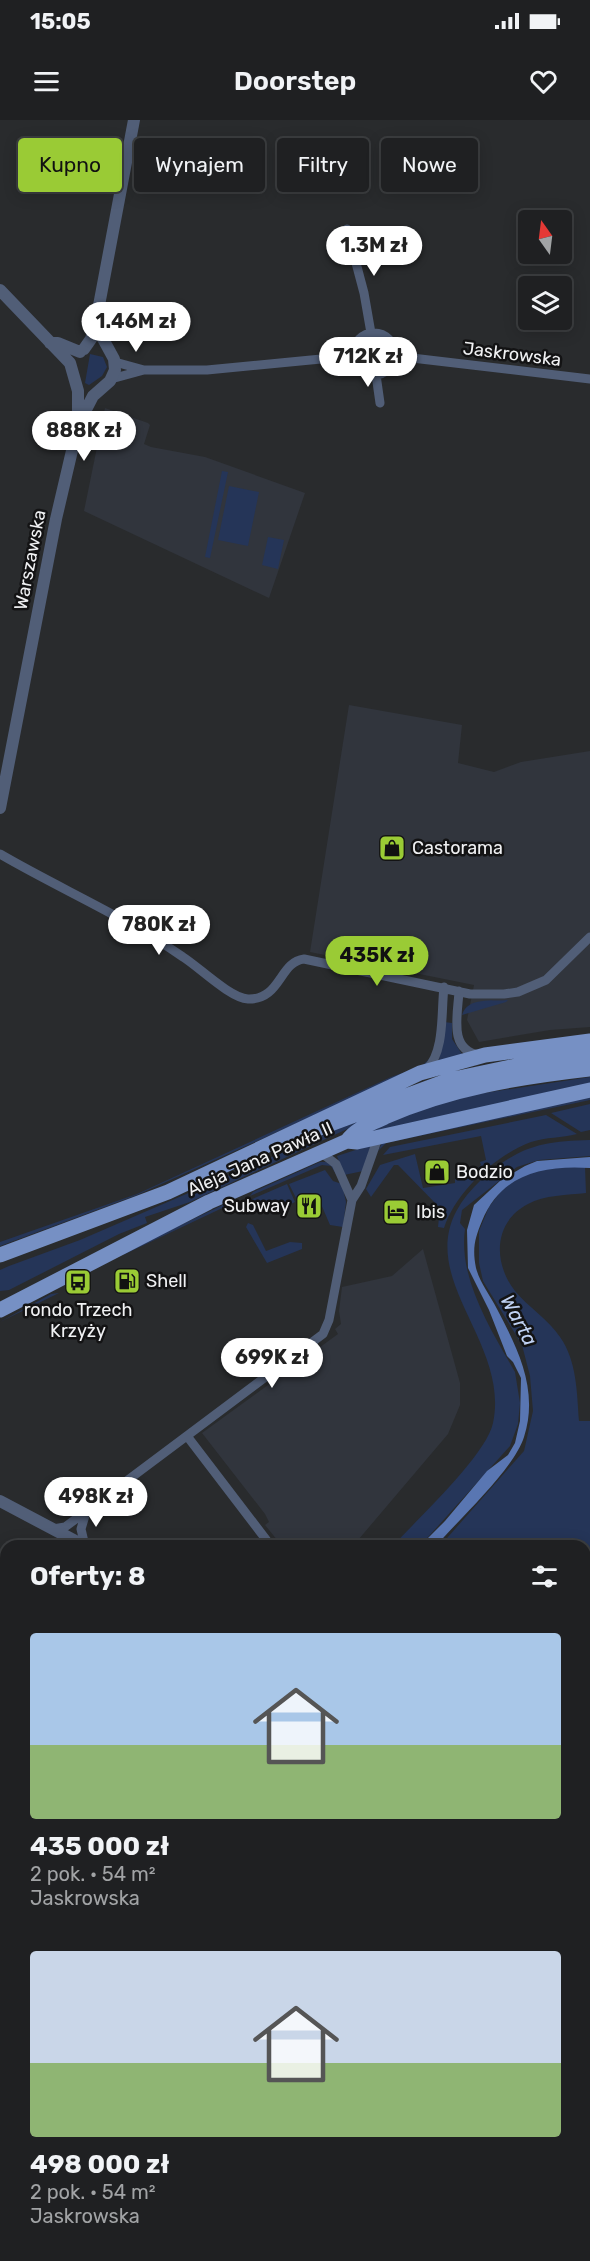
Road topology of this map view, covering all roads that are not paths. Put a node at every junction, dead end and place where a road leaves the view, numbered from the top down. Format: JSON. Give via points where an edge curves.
{"nodes":[{"id":1,"x":134,"y":120,"type":"edge"},
{"id":2,"x":347,"y":229,"type":"dead end"},
{"id":3,"x":0,"y":290,"type":"edge"},
{"id":4,"x":97,"y":316,"type":"junction"},
{"id":5,"x":371,"y":333,"type":"junction"},
{"id":6,"x":50,"y":343,"type":"junction"},
{"id":7,"x":82,"y":351,"type":"junction"},
{"id":8,"x":352,"y":356,"type":"junction"},
{"id":9,"x":395,"y":356,"type":"junction"},
{"id":10,"x":115,"y":361,"type":"junction"},
{"id":11,"x":144,"y":370,"type":"junction"},
{"id":12,"x":376,"y":375,"type":"junction"},
{"id":13,"x":74,"y":376,"type":"junction"},
{"id":14,"x":111,"y":379,"type":"junction"},
{"id":15,"x":590,"y":379,"type":"edge"},
{"id":16,"x":98,"y":391,"type":"junction"},
{"id":17,"x":380,"y":403,"type":"dead end"},
{"id":18,"x":78,"y":425,"type":"junction"},
{"id":19,"x":0,"y":808,"type":"edge"},
{"id":20,"x":0,"y":854,"type":"edge"},
{"id":21,"x":590,"y":937,"type":"edge"},
{"id":22,"x":444,"y":987,"type":"junction"},
{"id":23,"x":459,"y":991,"type":"junction"},
{"id":24,"x":590,"y":1041,"type":"edge"},
{"id":25,"x":485,"y":1055,"type":"junction"},
{"id":26,"x":590,"y":1055,"type":"edge"},
{"id":27,"x":590,"y":1069,"type":"edge"},
{"id":28,"x":531,"y":1070,"type":"junction"},
{"id":29,"x":420,"y":1073,"type":"junction"},
{"id":30,"x":590,"y":1090,"type":"edge"},
{"id":31,"x":379,"y":1135,"type":"junction"},
{"id":32,"x":347,"y":1141,"type":"junction"},
{"id":33,"x":269,"y":1146,"type":"junction"},
{"id":34,"x":320,"y":1152,"type":"junction"},
{"id":35,"x":352,"y":1200,"type":"junction"},
{"id":36,"x":0,"y":1255,"type":"edge"},
{"id":37,"x":7,"y":1300,"type":"edge"},
{"id":38,"x":0,"y":1310,"type":"edge"},
{"id":39,"x":187,"y":1436,"type":"junction"},
{"id":40,"x":0,"y":1502,"type":"edge"},
{"id":41,"x":87,"y":1509,"type":"junction"},
{"id":42,"x":53,"y":1529,"type":"junction"},
{"id":43,"x":74,"y":1540,"type":"edge"},
{"id":44,"x":84,"y":1540,"type":"edge"},
{"id":45,"x":266,"y":1540,"type":"edge"}],
"edges":[{"from":1,"to":4,"type":"street"},
{"from":2,"to":5,"type":"street"},
{"from":3,"to":6,"type":"street"},
{"from":4,"to":7,"type":"street","via":[[91,339]]},
{"from":4,"to":10,"type":"street","via":[[102,337]]},
{"from":5,"to":8,"type":"street","via":[[359,338]]},
{"from":5,"to":9,"type":"street","via":[[389,338]]},
{"from":6,"to":7,"type":"street"},
{"from":6,"to":13,"type":"street","via":[[67,359]]},
{"from":7,"to":10,"type":"street","via":[[101,349]]},
{"from":7,"to":13,"type":"street","via":[[73,364]]},
{"from":8,"to":11,"type":"street","via":[[207,370]]},
{"from":8,"to":12,"type":"street","via":[[360,370]]},
{"from":9,"to":12,"type":"street","via":[[391,367]]},
{"from":9,"to":15,"type":"street","name":"Jaskrowska"},
{"from":10,"to":11,"type":"street"},
{"from":10,"to":14,"type":"street"},
{"from":11,"to":14,"type":"street"},
{"from":12,"to":17,"type":"street"},
{"from":13,"to":16,"type":"street","via":[[84,389]]},
{"from":13,"to":18,"type":"street","name":"Warszawska"},
{"from":14,"to":16,"type":"street"},
{"from":16,"to":18,"type":"street","name":"Warszawska"},
{"from":18,"to":19,"type":"street","name":"Warszawska"},
{"from":20,"to":22,"type":"street","via":[[169,947],[242,998],[267,994],[294,961],[304,959]]},
{"from":21,"to":23,"type":"street","via":[[546,980],[531,987],[504,994]]},
{"from":22,"to":23,"type":"street"},
{"from":22,"to":29,"type":"street","via":[[436,1056]]},
{"from":23,"to":25,"type":"street","via":[[458,1039],[465,1050]]},
{"from":24,"to":25,"type":"main road","name":"Aleja Jana Pawła II"},
{"from":25,"to":29,"type":"main road","name":"Aleja Jana Pawła II"},
{"from":26,"to":28,"type":"main road","name":"Aleja Jana Pawła II"},
{"from":27,"to":28,"type":"main road"},
{"from":28,"to":32,"type":"main road","via":[[413,1106],[353,1132]]},
{"from":28,"to":33,"type":"main road","name":"Aleja Jana Pawła II","via":[[449,1080]]},
{"from":29,"to":33,"type":"main road","name":"Aleja Jana Pawła II","via":[[338,1109]]},
{"from":30,"to":31,"type":"main road","name":"Aleja Jana Pawła II"},
{"from":31,"to":32,"type":"main road","name":"Aleja Jana Pawła II"},
{"from":31,"to":35,"type":"street"},
{"from":32,"to":34,"type":"main road","name":"Aleja Jana Pawła II"},
{"from":33,"to":36,"type":"main road","name":"Aleja Jana Pawła II","via":[[130,1208]]},
{"from":34,"to":35,"type":"street","via":[[336,1164]]},
{"from":34,"to":37,"type":"main road","name":"Aleja Jana Pawła II"},
{"from":35,"to":39,"type":"street","via":[[323,1334]]},
{"from":37,"to":38,"type":"main road","name":"Aleja Jana Pawła II"},
{"from":39,"to":41,"type":"street"},
{"from":39,"to":45,"type":"street"},
{"from":40,"to":42,"type":"street"},
{"from":41,"to":42,"type":"street","via":[[65,1527]]},
{"from":41,"to":44,"type":"street","via":[[81,1529]]},
{"from":42,"to":43,"type":"street"}]}
